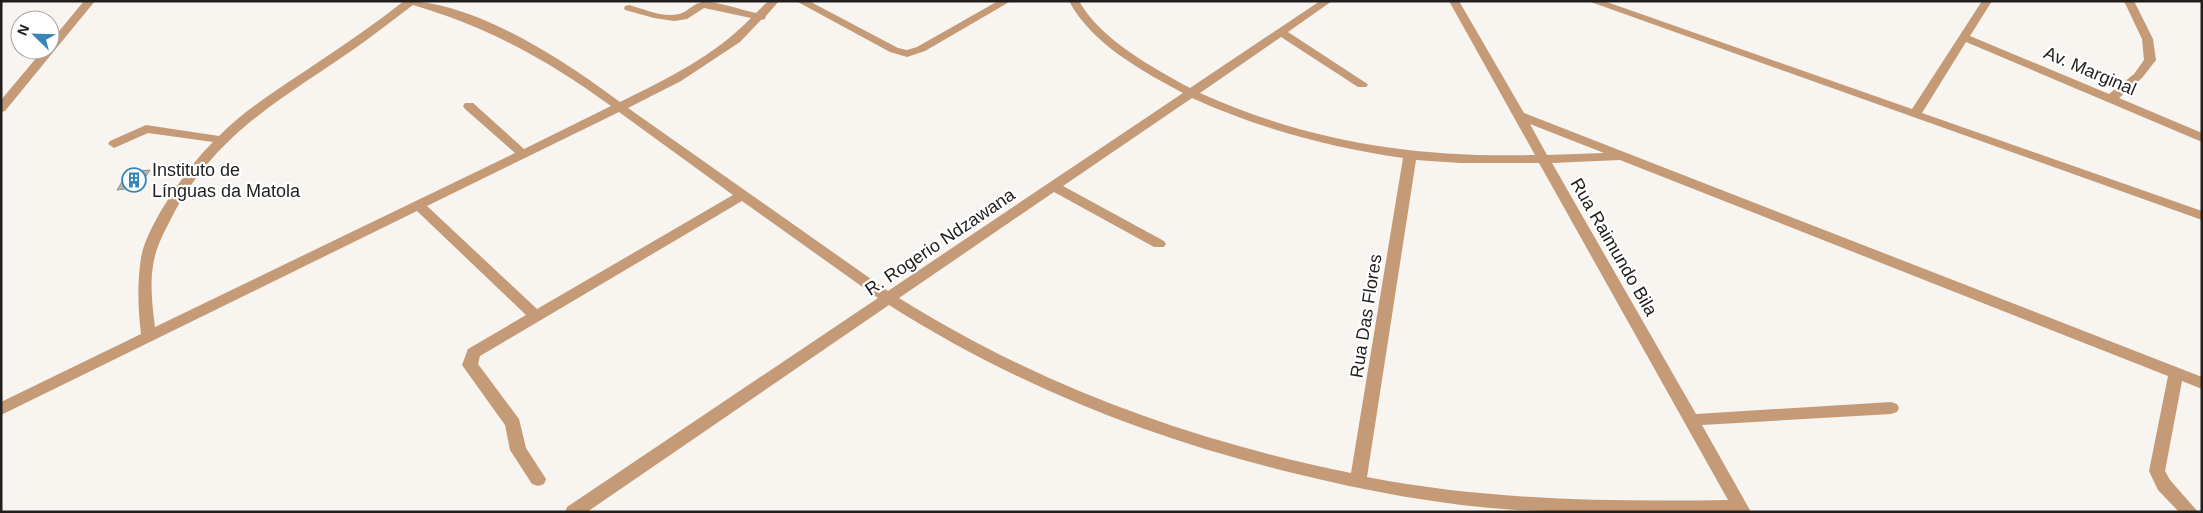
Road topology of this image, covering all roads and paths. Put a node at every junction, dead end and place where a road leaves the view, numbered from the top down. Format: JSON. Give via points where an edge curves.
{"nodes":[{"id":1,"x":90,"y":1,"type":"edge"},
{"id":2,"x":411,"y":1,"type":"edge"},
{"id":3,"x":774,"y":1,"type":"edge"},
{"id":4,"x":801,"y":1,"type":"edge"},
{"id":5,"x":1006,"y":1,"type":"edge"},
{"id":6,"x":1074,"y":1,"type":"edge"},
{"id":7,"x":1327,"y":1,"type":"edge"},
{"id":8,"x":1454,"y":1,"type":"edge"},
{"id":9,"x":1593,"y":1,"type":"edge"},
{"id":10,"x":1987,"y":1,"type":"edge"},
{"id":11,"x":2129,"y":1,"type":"edge"},
{"id":12,"x":629,"y":8,"type":"dead end"},
{"id":13,"x":761,"y":17,"type":"junction"},
{"id":14,"x":1280,"y":32,"type":"junction"},
{"id":15,"x":1964,"y":37,"type":"junction"},
{"id":16,"x":60,"y":38,"type":"edge"},
{"id":17,"x":42,"y":60,"type":"edge"},
{"id":18,"x":1362,"y":85,"type":"dead end"},
{"id":19,"x":1189,"y":93,"type":"junction"},
{"id":20,"x":2111,"y":99,"type":"junction"},
{"id":21,"x":469,"y":106,"type":"dead end"},
{"id":22,"x":1,"y":108,"type":"edge"},
{"id":23,"x":619,"y":108,"type":"junction"},
{"id":24,"x":1915,"y":114,"type":"junction"},
{"id":25,"x":1517,"y":115,"type":"junction"},
{"id":26,"x":2202,"y":138,"type":"edge"},
{"id":27,"x":222,"y":140,"type":"junction"},
{"id":28,"x":114,"y":144,"type":"dead end"},
{"id":29,"x":522,"y":153,"type":"junction"},
{"id":30,"x":1410,"y":155,"type":"junction"},
{"id":31,"x":1625,"y":156,"type":"junction"},
{"id":32,"x":1542,"y":158,"type":"junction"},
{"id":33,"x":1055,"y":187,"type":"junction"},
{"id":34,"x":742,"y":195,"type":"junction"},
{"id":35,"x":418,"y":205,"type":"junction"},
{"id":36,"x":2202,"y":216,"type":"edge"},
{"id":37,"x":1159,"y":244,"type":"dead end"},
{"id":38,"x":890,"y":298,"type":"junction"},
{"id":39,"x":535,"y":316,"type":"junction"},
{"id":40,"x":149,"y":337,"type":"junction"},
{"id":41,"x":2176,"y":373,"type":"junction"},
{"id":42,"x":2202,"y":384,"type":"edge"},
{"id":43,"x":1891,"y":408,"type":"dead end"},
{"id":44,"x":1,"y":409,"type":"edge"},
{"id":45,"x":1692,"y":420,"type":"junction"},
{"id":46,"x":538,"y":480,"type":"dead end"},
{"id":47,"x":1358,"y":482,"type":"junction"},
{"id":48,"x":1741,"y":510,"type":"edge"},
{"id":49,"x":573,"y":512,"type":"edge"},
{"id":50,"x":2190,"y":512,"type":"edge"}],
"edges":[{"from":1,"to":16,"type":"street"},
{"from":2,"to":23,"type":"street","via":[[468,19],[518,40]]},
{"from":2,"to":27,"type":"street","via":[[364,37],[268,100]]},
{"from":3,"to":13,"type":"street"},
{"from":4,"to":5,"type":"street","via":[[894,50],[908,54]]},
{"from":6,"to":19,"type":"street","via":[[1116,50]]},
{"from":7,"to":14,"type":"street","name":"R. Rogerio Ndzawana"},
{"from":8,"to":25,"type":"street","name":"Rua Raimundo Bila"},
{"from":9,"to":24,"type":"street"},
{"from":10,"to":15,"type":"street"},
{"from":11,"to":20,"type":"street","via":[[2150,46],[2151,58],[2145,69]]},
{"from":12,"to":13,"type":"street","via":[[678,18],[704,5]]},
{"from":13,"to":23,"type":"street","via":[[713,57]]},
{"from":14,"to":18,"type":"street"},
{"from":14,"to":19,"type":"street","name":"R. Rogerio Ndzawana"},
{"from":15,"to":20,"type":"street","name":"Av. Marginal"},
{"from":15,"to":24,"type":"street"},
{"from":17,"to":22,"type":"street"},
{"from":19,"to":30,"type":"street","via":[[1282,128]]},
{"from":19,"to":33,"type":"street","name":"R. Rogerio Ndzawana"},
{"from":20,"to":26,"type":"street","name":"Av. Marginal"},
{"from":21,"to":29,"type":"street"},
{"from":23,"to":29,"type":"street"},
{"from":23,"to":34,"type":"street"},
{"from":24,"to":36,"type":"street"},
{"from":25,"to":31,"type":"street"},
{"from":25,"to":32,"type":"street","name":"Rua Raimundo Bila"},
{"from":27,"to":28,"type":"street","via":[[146,129]]},
{"from":27,"to":40,"type":"street","via":[[182,188],[148,256],[144,296]]},
{"from":29,"to":35,"type":"street"},
{"from":30,"to":32,"type":"street"},
{"from":30,"to":47,"type":"street","name":"Rua Das Flores"},
{"from":31,"to":32,"type":"street"},
{"from":31,"to":41,"type":"street"},
{"from":32,"to":45,"type":"street","name":"Rua Raimundo Bila"},
{"from":33,"to":37,"type":"street"},
{"from":33,"to":38,"type":"street","name":"R. Rogerio Ndzawana"},
{"from":34,"to":38,"type":"street"},
{"from":34,"to":39,"type":"street"},
{"from":35,"to":39,"type":"street"},
{"from":35,"to":40,"type":"street"},
{"from":38,"to":47,"type":"street","via":[[1000,363],[1087,402],[1207,444]]},
{"from":38,"to":49,"type":"street","name":"R. Rogerio Ndzawana"},
{"from":39,"to":46,"type":"street","via":[[473,353],[470,365],[513,423],[518,450]]},
{"from":40,"to":44,"type":"street"},
{"from":41,"to":42,"type":"street"},
{"from":41,"to":50,"type":"street","via":[[2157,471],[2164,485]]},
{"from":43,"to":45,"type":"street"},
{"from":45,"to":48,"type":"street","name":"Rua Raimundo Bila"},
{"from":47,"to":48,"type":"street","via":[[1481,501],[1602,508]]}]}
